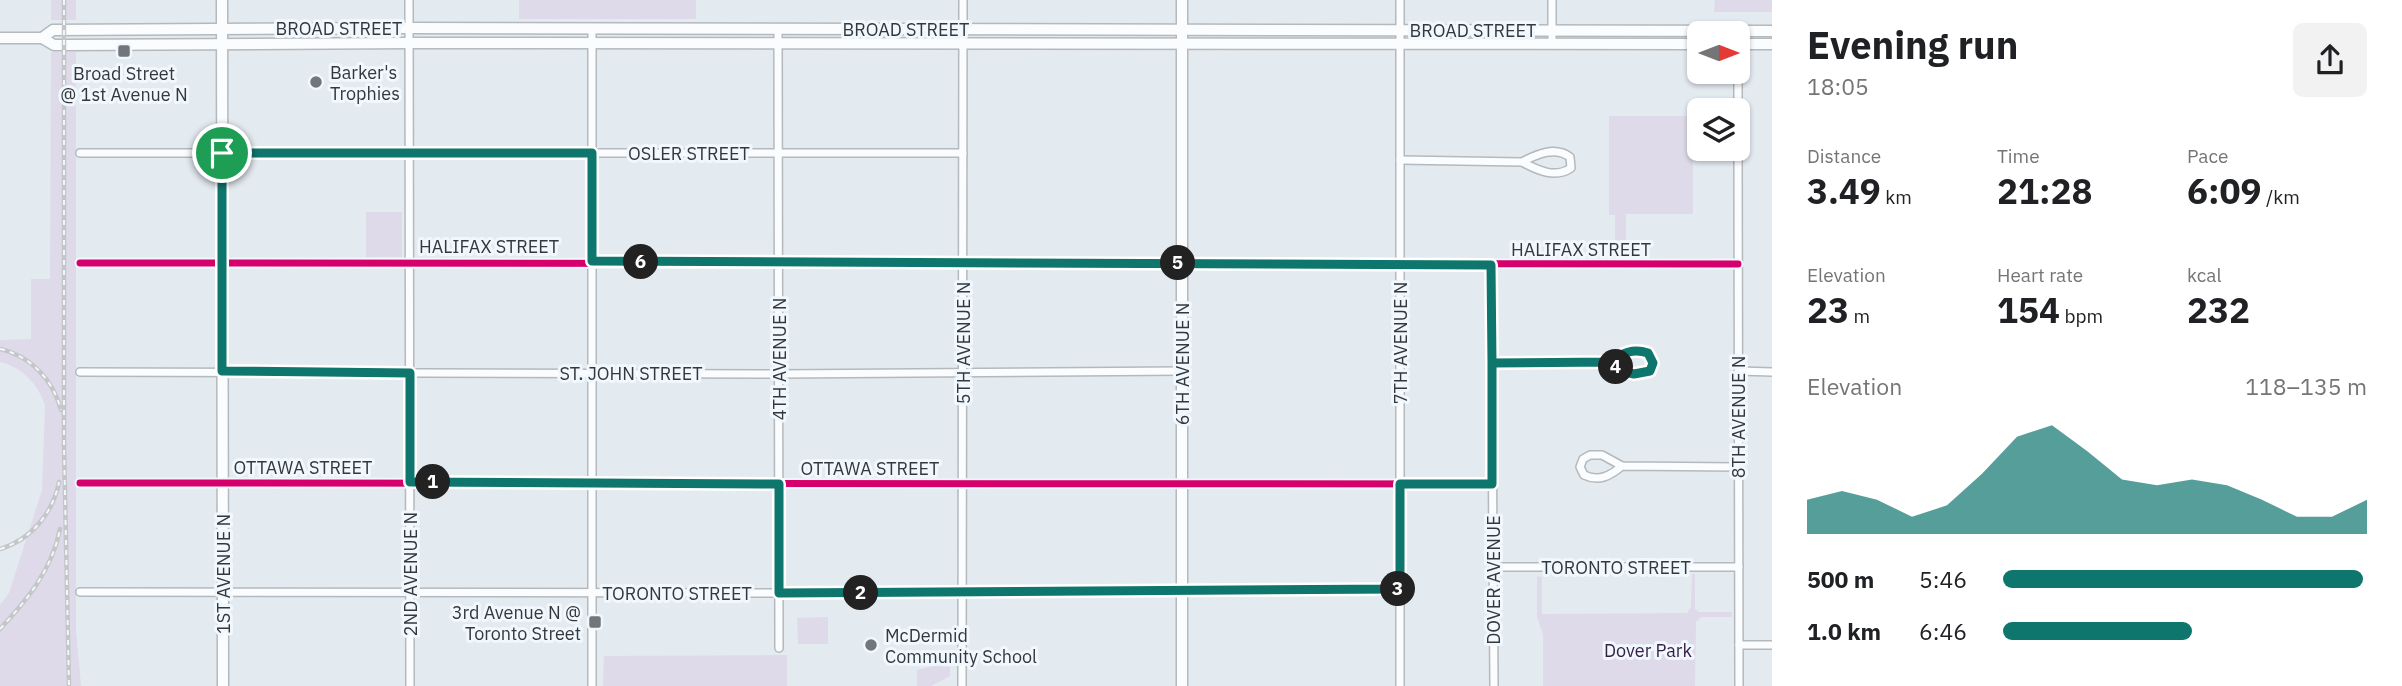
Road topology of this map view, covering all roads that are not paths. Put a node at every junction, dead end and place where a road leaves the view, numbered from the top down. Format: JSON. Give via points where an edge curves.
{"nodes":[{"id":1,"x":222,"y":0,"type":"edge"},
{"id":2,"x":410,"y":0,"type":"edge"},
{"id":3,"x":963,"y":0,"type":"edge"},
{"id":4,"x":1182,"y":0,"type":"edge"},
{"id":5,"x":1400,"y":0,"type":"edge"},
{"id":6,"x":1552,"y":0,"type":"edge"},
{"id":7,"x":409,"y":28,"type":"junction"},
{"id":8,"x":592,"y":28,"type":"junction"},
{"id":9,"x":222,"y":29,"type":"junction"},
{"id":10,"x":778,"y":29,"type":"junction"},
{"id":11,"x":963,"y":29,"type":"junction"},
{"id":12,"x":1182,"y":30,"type":"junction"},
{"id":13,"x":1400,"y":30,"type":"junction"},
{"id":14,"x":1552,"y":31,"type":"junction"},
{"id":15,"x":1772,"y":31,"type":"edge"},
{"id":16,"x":1687,"y":32,"type":"edge"},
{"id":17,"x":1750,"y":32,"type":"edge"},
{"id":18,"x":0,"y":38,"type":"edge"},
{"id":19,"x":42,"y":38,"type":"junction"},
{"id":20,"x":222,"y":43,"type":"junction"},
{"id":21,"x":409,"y":43,"type":"junction"},
{"id":22,"x":592,"y":43,"type":"junction"},
{"id":23,"x":778,"y":43,"type":"junction"},
{"id":24,"x":963,"y":43,"type":"junction"},
{"id":25,"x":1182,"y":44,"type":"junction"},
{"id":26,"x":1400,"y":44,"type":"junction"},
{"id":27,"x":1552,"y":44,"type":"junction"},
{"id":28,"x":1687,"y":44,"type":"edge"},
{"id":29,"x":1750,"y":44,"type":"edge"},
{"id":30,"x":1772,"y":44,"type":"edge"},
{"id":31,"x":80,"y":153,"type":"dead end"},
{"id":32,"x":222,"y":153,"type":"junction"},
{"id":33,"x":410,"y":153,"type":"junction"},
{"id":34,"x":592,"y":153,"type":"junction"},
{"id":35,"x":963,"y":153,"type":"junction"},
{"id":36,"x":779,"y":154,"type":"junction"},
{"id":37,"x":1400,"y":160,"type":"junction"},
{"id":38,"x":1738,"y":161,"type":"edge"},
{"id":39,"x":1522,"y":162,"type":"junction"},
{"id":40,"x":592,"y":261,"type":"junction"},
{"id":41,"x":963,"y":262,"type":"junction"},
{"id":42,"x":80,"y":263,"type":"dead end"},
{"id":43,"x":222,"y":263,"type":"junction"},
{"id":44,"x":410,"y":263,"type":"junction"},
{"id":45,"x":779,"y":263,"type":"junction"},
{"id":46,"x":1182,"y":263,"type":"junction"},
{"id":47,"x":1738,"y":264,"type":"junction"},
{"id":48,"x":1400,"y":265,"type":"junction"},
{"id":49,"x":1491,"y":265,"type":"junction"},
{"id":50,"x":1610,"y":362,"type":"junction"},
{"id":51,"x":1492,"y":363,"type":"junction"},
{"id":52,"x":222,"y":371,"type":"junction"},
{"id":53,"x":1739,"y":371,"type":"junction"},
{"id":54,"x":80,"y":372,"type":"dead end"},
{"id":55,"x":592,"y":372,"type":"junction"},
{"id":56,"x":963,"y":372,"type":"junction"},
{"id":57,"x":1182,"y":372,"type":"junction"},
{"id":58,"x":1772,"y":372,"type":"edge"},
{"id":59,"x":410,"y":373,"type":"junction"},
{"id":60,"x":779,"y":374,"type":"junction"},
{"id":61,"x":1622,"y":466,"type":"junction"},
{"id":62,"x":1738,"y":467,"type":"junction"},
{"id":63,"x":592,"y":481,"type":"junction"},
{"id":64,"x":410,"y":482,"type":"junction"},
{"id":65,"x":80,"y":483,"type":"dead end"},
{"id":66,"x":222,"y":483,"type":"junction"},
{"id":67,"x":1182,"y":483,"type":"junction"},
{"id":68,"x":779,"y":484,"type":"junction"},
{"id":69,"x":963,"y":484,"type":"junction"},
{"id":70,"x":1400,"y":484,"type":"junction"},
{"id":71,"x":1492,"y":484,"type":"junction"},
{"id":72,"x":1493,"y":567,"type":"junction"},
{"id":73,"x":1739,"y":567,"type":"junction"},
{"id":74,"x":1400,"y":589,"type":"junction"},
{"id":75,"x":80,"y":592,"type":"dead end"},
{"id":76,"x":410,"y":592,"type":"junction"},
{"id":77,"x":1182,"y":592,"type":"junction"},
{"id":78,"x":222,"y":593,"type":"junction"},
{"id":79,"x":593,"y":593,"type":"junction"},
{"id":80,"x":779,"y":593,"type":"junction"},
{"id":81,"x":963,"y":593,"type":"junction"},
{"id":82,"x":1739,"y":645,"type":"junction"},
{"id":83,"x":1772,"y":645,"type":"edge"},
{"id":84,"x":779,"y":648,"type":"dead end"},
{"id":85,"x":222,"y":686,"type":"edge"},
{"id":86,"x":410,"y":686,"type":"edge"},
{"id":87,"x":593,"y":686,"type":"edge"},
{"id":88,"x":962,"y":686,"type":"edge"},
{"id":89,"x":1182,"y":686,"type":"edge"},
{"id":90,"x":1400,"y":686,"type":"edge"},
{"id":91,"x":1494,"y":686,"type":"edge"},
{"id":92,"x":1739,"y":686,"type":"edge"}],
"edges":[{"from":1,"to":9,"type":"main road","name":"1ST AVENUE N"},
{"from":2,"to":7,"type":"street","name":"2ND AVENUE N"},
{"from":3,"to":11,"type":"street","name":"5TH AVENUE N"},
{"from":4,"to":12,"type":"main road","name":"6TH AVENUE N"},
{"from":5,"to":13,"type":"street","name":"7TH AVENUE N"},
{"from":6,"to":14,"type":"street"},
{"from":7,"to":8,"type":"main road","name":"BROAD STREET"},
{"from":7,"to":9,"type":"main road","name":"BROAD STREET"},
{"from":7,"to":21,"type":"street","name":"2ND AVENUE N"},
{"from":8,"to":10,"type":"main road","name":"BROAD STREET"},
{"from":8,"to":22,"type":"street"},
{"from":9,"to":19,"type":"main road","name":"BROAD STREET","via":[[53,30]]},
{"from":9,"to":20,"type":"main road","name":"1ST AVENUE N"},
{"from":10,"to":11,"type":"main road","name":"BROAD STREET"},
{"from":10,"to":23,"type":"street","name":"4TH AVENUE N"},
{"from":11,"to":12,"type":"main road","name":"BROAD STREET"},
{"from":11,"to":24,"type":"street","name":"5TH AVENUE N"},
{"from":12,"to":13,"type":"main road","name":"BROAD STREET"},
{"from":12,"to":25,"type":"main road","name":"6TH AVENUE N"},
{"from":13,"to":14,"type":"main road","name":"BROAD STREET"},
{"from":13,"to":26,"type":"street","name":"7TH AVENUE N"},
{"from":14,"to":16,"type":"main road","name":"BROAD STREET"},
{"from":14,"to":27,"type":"street"},
{"from":15,"to":17,"type":"main road","name":"BROAD STREET"},
{"from":18,"to":19,"type":"main road","name":"BROAD STREET"},
{"from":19,"to":20,"type":"main road","name":"BROAD STREET","via":[[64,46]]},
{"from":20,"to":21,"type":"main road","name":"BROAD STREET"},
{"from":20,"to":32,"type":"main road","name":"1ST AVENUE N"},
{"from":21,"to":22,"type":"main road","name":"BROAD STREET"},
{"from":21,"to":33,"type":"street","name":"2ND AVENUE N"},
{"from":22,"to":23,"type":"main road","name":"BROAD STREET"},
{"from":22,"to":34,"type":"street"},
{"from":23,"to":24,"type":"main road","name":"BROAD STREET"},
{"from":23,"to":36,"type":"street","name":"4TH AVENUE N"},
{"from":24,"to":25,"type":"main road","name":"BROAD STREET"},
{"from":24,"to":35,"type":"street","name":"5TH AVENUE N"},
{"from":25,"to":26,"type":"main road","name":"BROAD STREET"},
{"from":25,"to":46,"type":"main road","name":"6TH AVENUE N"},
{"from":26,"to":27,"type":"main road","name":"BROAD STREET"},
{"from":26,"to":37,"type":"street","name":"7TH AVENUE N"},
{"from":27,"to":28,"type":"main road","name":"BROAD STREET"},
{"from":29,"to":30,"type":"main road"},
{"from":31,"to":32,"type":"street","name":"OSLER STREET"},
{"from":32,"to":33,"type":"street","name":"OSLER STREET"},
{"from":32,"to":43,"type":"main road","name":"1ST AVENUE N"},
{"from":33,"to":34,"type":"street","name":"OSLER STREET"},
{"from":33,"to":44,"type":"street","name":"2ND AVENUE N"},
{"from":34,"to":36,"type":"street","name":"OSLER STREET"},
{"from":34,"to":40,"type":"street"},
{"from":35,"to":36,"type":"street","name":"OSLER STREET"},
{"from":35,"to":41,"type":"street","name":"5TH AVENUE N"},
{"from":36,"to":45,"type":"street","name":"4TH AVENUE N"},
{"from":37,"to":39,"type":"street"},
{"from":37,"to":48,"type":"street","name":"7TH AVENUE N"},
{"from":38,"to":47,"type":"street","name":"8TH AVENUE N"},
{"from":39,"to":39,"type":"street","via":[[1551,173],[1571,168],[1570,157],[1563,152],[1539,154]]},
{"from":40,"to":44,"type":"street","name":"HALIFAX STREET"},
{"from":40,"to":45,"type":"street","name":"HALIFAX STREET"},
{"from":40,"to":55,"type":"street"},
{"from":41,"to":45,"type":"street","name":"HALIFAX STREET"},
{"from":41,"to":46,"type":"street","name":"HALIFAX STREET"},
{"from":41,"to":56,"type":"street","name":"5TH AVENUE N"},
{"from":42,"to":43,"type":"street","name":"HALIFAX STREET"},
{"from":43,"to":44,"type":"street","name":"HALIFAX STREET"},
{"from":43,"to":52,"type":"main road","name":"1ST AVENUE N"},
{"from":44,"to":59,"type":"street","name":"2ND AVENUE N"},
{"from":45,"to":60,"type":"street","name":"4TH AVENUE N"},
{"from":46,"to":48,"type":"street","name":"HALIFAX STREET"},
{"from":46,"to":57,"type":"main road","name":"6TH AVENUE N"},
{"from":47,"to":49,"type":"street","name":"HALIFAX STREET"},
{"from":47,"to":53,"type":"street","name":"8TH AVENUE N"},
{"from":48,"to":49,"type":"street","name":"HALIFAX STREET"},
{"from":48,"to":70,"type":"street","name":"7TH AVENUE N"},
{"from":49,"to":51,"type":"street","name":"DOVER AVENUE"},
{"from":50,"to":50,"type":"street","via":[[1620,371],[1634,374],[1650,371],[1653,363],[1648,353],[1641,351]]},
{"from":50,"to":51,"type":"street"},
{"from":51,"to":71,"type":"street","name":"DOVER AVENUE"},
{"from":52,"to":54,"type":"street","name":"ST. JOHN STREET"},
{"from":52,"to":59,"type":"street","name":"ST. JOHN STREET"},
{"from":52,"to":66,"type":"main road","name":"1ST AVENUE N"},
{"from":53,"to":58,"type":"street"},
{"from":53,"to":62,"type":"street","name":"8TH AVENUE N"},
{"from":55,"to":59,"type":"street","name":"ST. JOHN STREET"},
{"from":55,"to":60,"type":"street","name":"ST. JOHN STREET"},
{"from":55,"to":63,"type":"street"},
{"from":56,"to":57,"type":"street","name":"ST. JOHN STREET"},
{"from":56,"to":60,"type":"street","name":"ST. JOHN STREET"},
{"from":56,"to":69,"type":"street","name":"5TH AVENUE N"},
{"from":57,"to":67,"type":"main road","name":"6TH AVENUE N"},
{"from":59,"to":64,"type":"street","name":"2ND AVENUE N"},
{"from":60,"to":68,"type":"street","name":"4TH AVENUE N"},
{"from":61,"to":61,"type":"street","via":[[1602,455],[1590,455],[1580,467],[1592,479],[1604,478]]},
{"from":61,"to":62,"type":"street"},
{"from":62,"to":73,"type":"street","name":"8TH AVENUE N"},
{"from":63,"to":64,"type":"street","name":"OTTAWA STREET"},
{"from":63,"to":68,"type":"street","name":"OTTAWA STREET"},
{"from":63,"to":79,"type":"street"},
{"from":64,"to":66,"type":"street","name":"OTTAWA STREET"},
{"from":64,"to":76,"type":"street","name":"2ND AVENUE N"},
{"from":65,"to":66,"type":"street","name":"OTTAWA STREET"},
{"from":66,"to":78,"type":"main road","name":"1ST AVENUE N"},
{"from":67,"to":69,"type":"street","name":"OTTAWA STREET"},
{"from":67,"to":70,"type":"street","name":"OTTAWA STREET"},
{"from":67,"to":77,"type":"main road","name":"6TH AVENUE N"},
{"from":68,"to":69,"type":"street","name":"OTTAWA STREET"},
{"from":68,"to":80,"type":"street","name":"4TH AVENUE N"},
{"from":69,"to":81,"type":"street","name":"5TH AVENUE N"},
{"from":70,"to":71,"type":"street","name":"OTTAWA STREET"},
{"from":70,"to":74,"type":"street","name":"7TH AVENUE N"},
{"from":71,"to":72,"type":"street","name":"DOVER AVENUE"},
{"from":72,"to":73,"type":"street","name":"TORONTO STREET"},
{"from":72,"to":91,"type":"street","name":"DOVER AVENUE"},
{"from":73,"to":82,"type":"street","name":"8TH AVENUE N"},
{"from":74,"to":77,"type":"street","name":"TORONTO STREET"},
{"from":74,"to":90,"type":"street","name":"7TH AVENUE N"},
{"from":75,"to":78,"type":"street","name":"TORONTO STREET"},
{"from":76,"to":78,"type":"street","name":"TORONTO STREET"},
{"from":76,"to":79,"type":"street","name":"TORONTO STREET"},
{"from":76,"to":86,"type":"street","name":"2ND AVENUE N"},
{"from":77,"to":81,"type":"street","name":"TORONTO STREET"},
{"from":77,"to":89,"type":"main road","name":"6TH AVENUE N"},
{"from":78,"to":85,"type":"main road","name":"1ST AVENUE N"},
{"from":79,"to":80,"type":"street","name":"TORONTO STREET"},
{"from":79,"to":87,"type":"street"},
{"from":80,"to":81,"type":"street","name":"TORONTO STREET"},
{"from":80,"to":84,"type":"street","name":"4TH AVENUE N"},
{"from":81,"to":88,"type":"street","name":"5TH AVENUE N"},
{"from":82,"to":83,"type":"street"},
{"from":82,"to":92,"type":"street","name":"8TH AVENUE N"}]}
